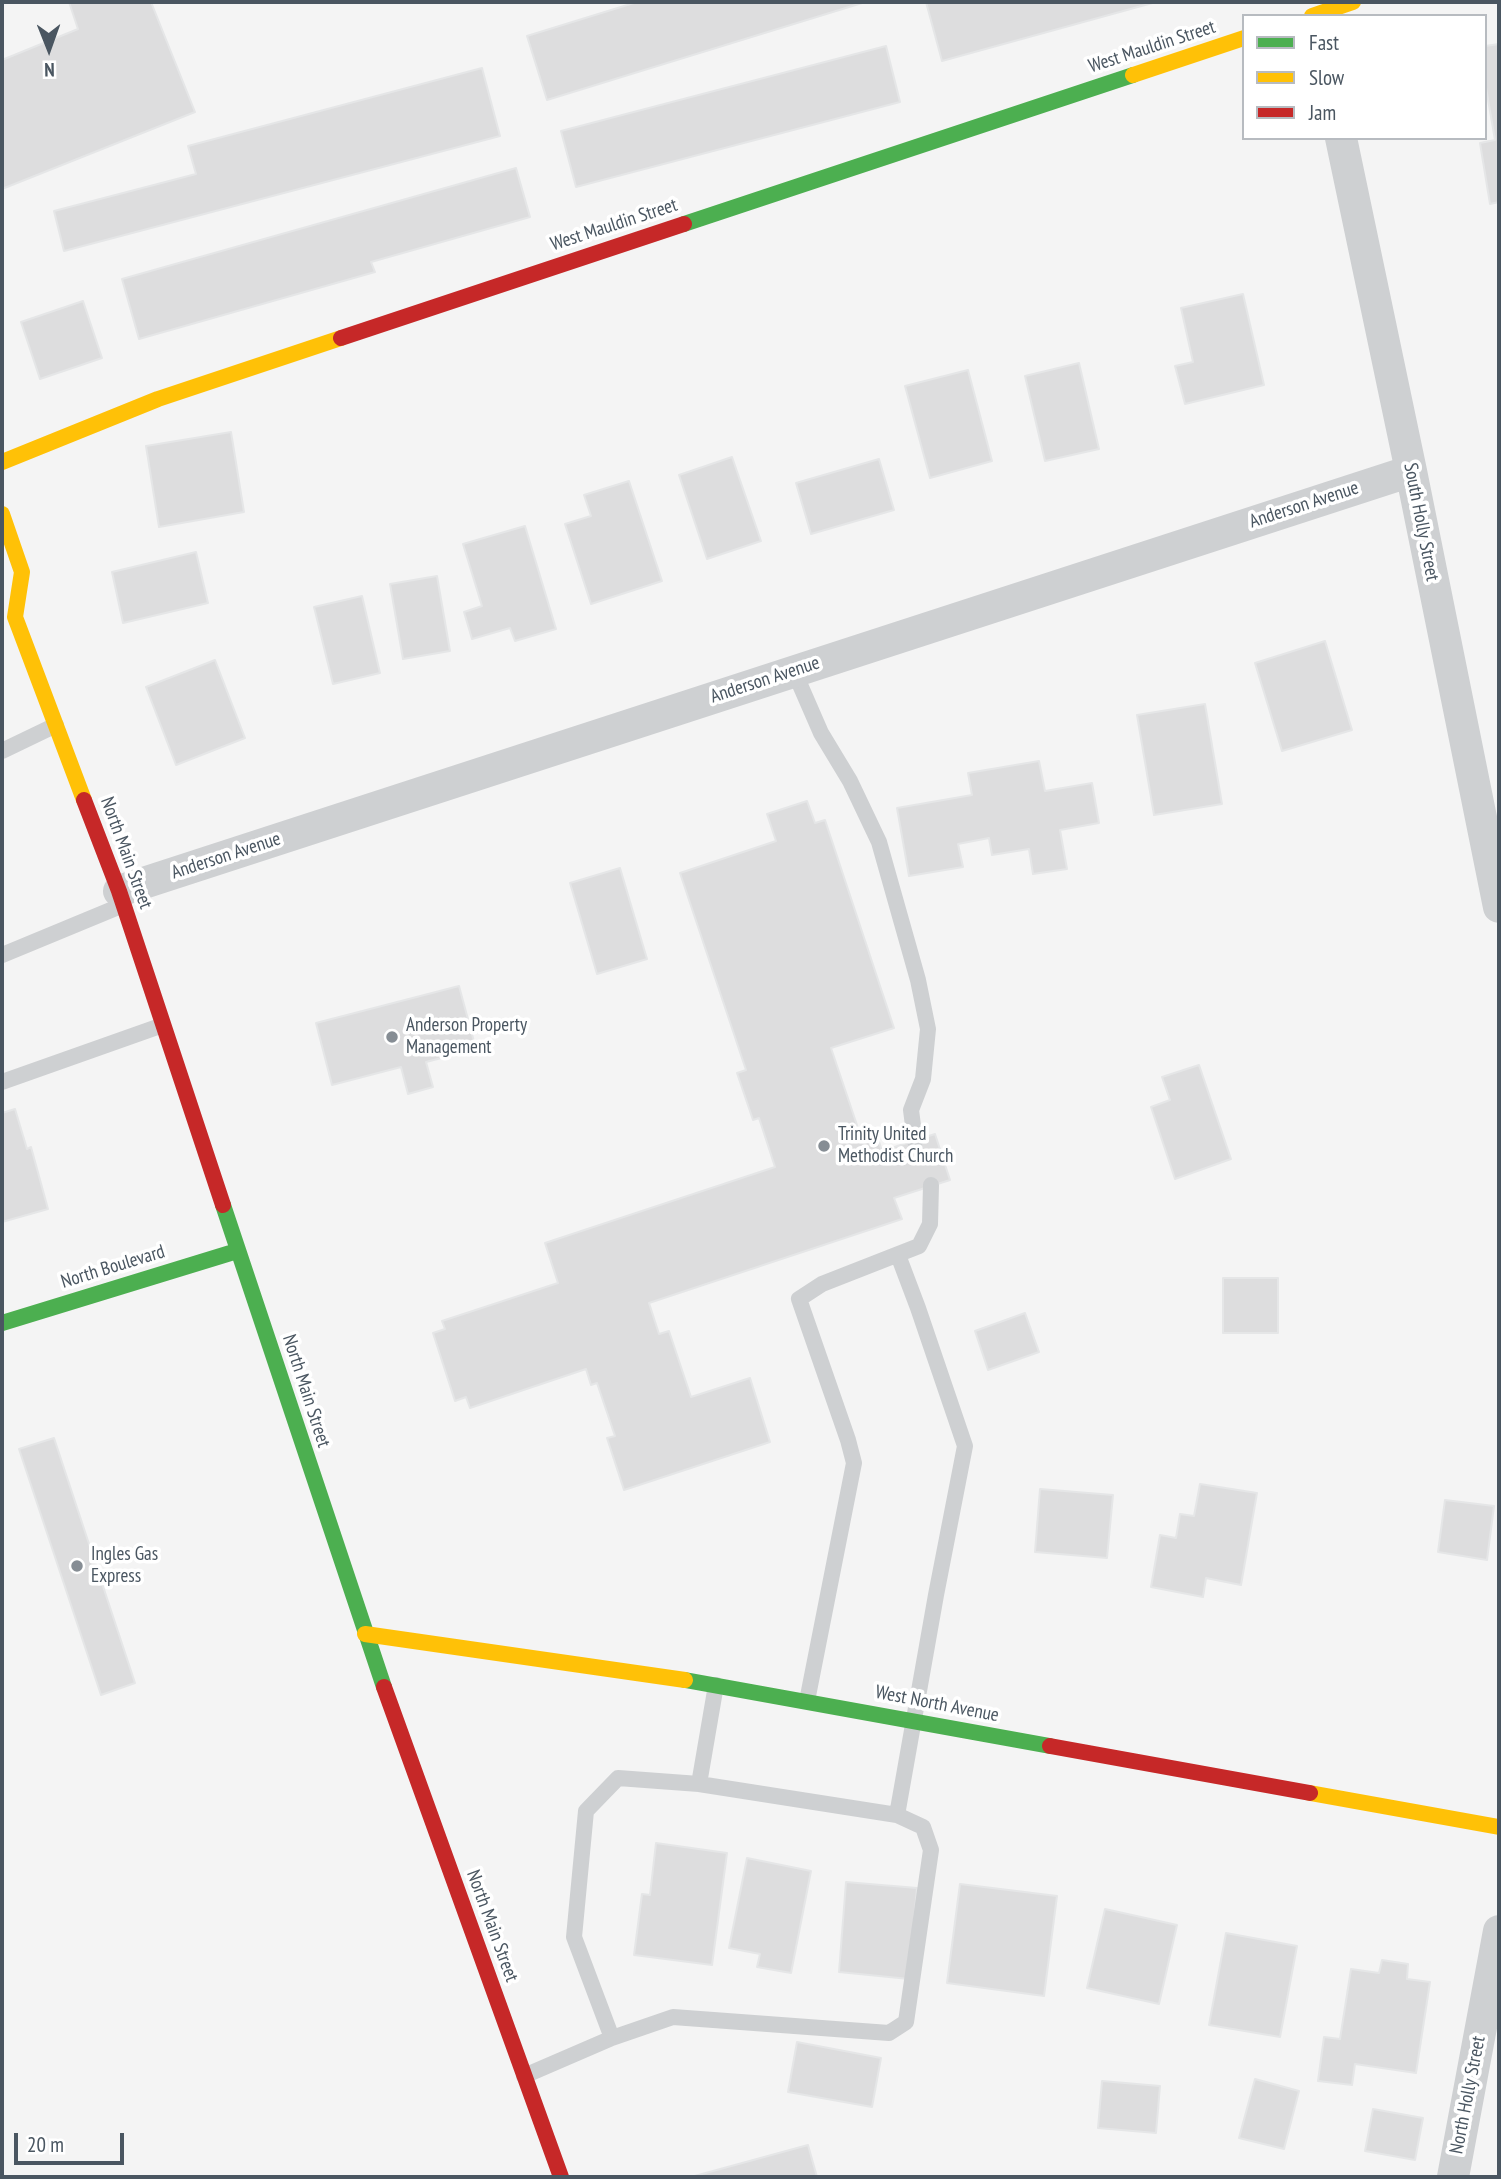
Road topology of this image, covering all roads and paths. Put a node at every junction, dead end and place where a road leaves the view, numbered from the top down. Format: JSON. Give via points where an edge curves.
{"nodes":[{"id":1,"x":1353,"y":2,"type":"edge"},
{"id":2,"x":1317,"y":14,"type":"edge"},
{"id":3,"x":1242,"y":39,"type":"edge"},
{"id":4,"x":1341,"y":140,"type":"edge"},
{"id":5,"x":2,"y":462,"type":"edge"},
{"id":6,"x":1411,"y":471,"type":"junction"},
{"id":7,"x":2,"y":514,"type":"edge"},
{"id":8,"x":6,"y":616,"type":"edge"},
{"id":9,"x":794,"y":671,"type":"junction"},
{"id":10,"x":56,"y":725,"type":"junction"},
{"id":11,"x":2,"y":751,"type":"edge"},
{"id":12,"x":121,"y":898,"type":"junction"},
{"id":13,"x":1498,"y":899,"type":"edge"},
{"id":14,"x":2,"y":955,"type":"edge"},
{"id":15,"x":163,"y":1025,"type":"junction"},
{"id":16,"x":2,"y":1082,"type":"edge"},
{"id":17,"x":915,"y":1140,"type":"dead end"},
{"id":18,"x":931,"y":1185,"type":"dead end"},
{"id":19,"x":237,"y":1251,"type":"junction"},
{"id":20,"x":898,"y":1255,"type":"junction"},
{"id":21,"x":2,"y":1323,"type":"edge"},
{"id":22,"x":365,"y":1634,"type":"junction"},
{"id":23,"x":716,"y":1685,"type":"junction"},
{"id":24,"x":807,"y":1701,"type":"junction"},
{"id":25,"x":914,"y":1721,"type":"junction"},
{"id":26,"x":699,"y":1784,"type":"junction"},
{"id":27,"x":897,"y":1815,"type":"junction"},
{"id":28,"x":1499,"y":1827,"type":"edge"},
{"id":29,"x":1499,"y":1931,"type":"edge"},
{"id":30,"x":612,"y":2038,"type":"junction"},
{"id":31,"x":524,"y":2076,"type":"junction"},
{"id":32,"x":561,"y":2177,"type":"edge"},
{"id":33,"x":1453,"y":2177,"type":"edge"}],
"edges":[{"from":1,"to":2,"type":"main road"},
{"from":3,"to":5,"type":"main road","name":"West Mauldin Street","via":[[158,399]]},
{"from":4,"to":6,"type":"street","name":"South Holly Street"},
{"from":6,"to":9,"type":"street","name":"Anderson Avenue"},
{"from":6,"to":13,"type":"street","name":"South Holly Street"},
{"from":7,"to":8,"type":"main road","name":"North Main Street","via":[[22,572]]},
{"from":8,"to":10,"type":"main road","name":"North Main Street"},
{"from":9,"to":12,"type":"street","name":"Anderson Avenue"},
{"from":9,"to":17,"type":"lane","via":[[879,842],[918,980],[928,1029],[923,1079],[911,1110]]},
{"from":10,"to":11,"type":"lane"},
{"from":10,"to":12,"type":"main road","name":"North Main Street"},
{"from":12,"to":14,"type":"lane"},
{"from":12,"to":15,"type":"main road","name":"North Main Street"},
{"from":15,"to":16,"type":"lane"},
{"from":15,"to":19,"type":"main road","name":"North Main Street"},
{"from":18,"to":20,"type":"lane","via":[[930,1224],[919,1247]]},
{"from":19,"to":21,"type":"main road","name":"North Boulevard"},
{"from":19,"to":22,"type":"main road","name":"North Main Street"},
{"from":20,"to":24,"type":"lane","via":[[822,1284],[799,1298],[854,1463]]},
{"from":20,"to":25,"type":"lane","via":[[965,1446]]},
{"from":22,"to":23,"type":"main road","name":"West North Avenue"},
{"from":22,"to":31,"type":"main road","name":"North Main Street"},
{"from":23,"to":24,"type":"main road","name":"West North Avenue"},
{"from":23,"to":26,"type":"lane"},
{"from":24,"to":25,"type":"main road","name":"West North Avenue"},
{"from":25,"to":27,"type":"lane"},
{"from":25,"to":28,"type":"main road","name":"West North Avenue"},
{"from":26,"to":27,"type":"lane"},
{"from":26,"to":30,"type":"lane","via":[[618,1778],[586,1811],[574,1937]]},
{"from":27,"to":30,"type":"lane","via":[[923,1827],[931,1850],[906,2022],[889,2033],[673,2017]]},
{"from":29,"to":33,"type":"street","name":"North Holly Street"},
{"from":30,"to":31,"type":"lane"},
{"from":31,"to":32,"type":"main road","name":"North Main Street"}]}
